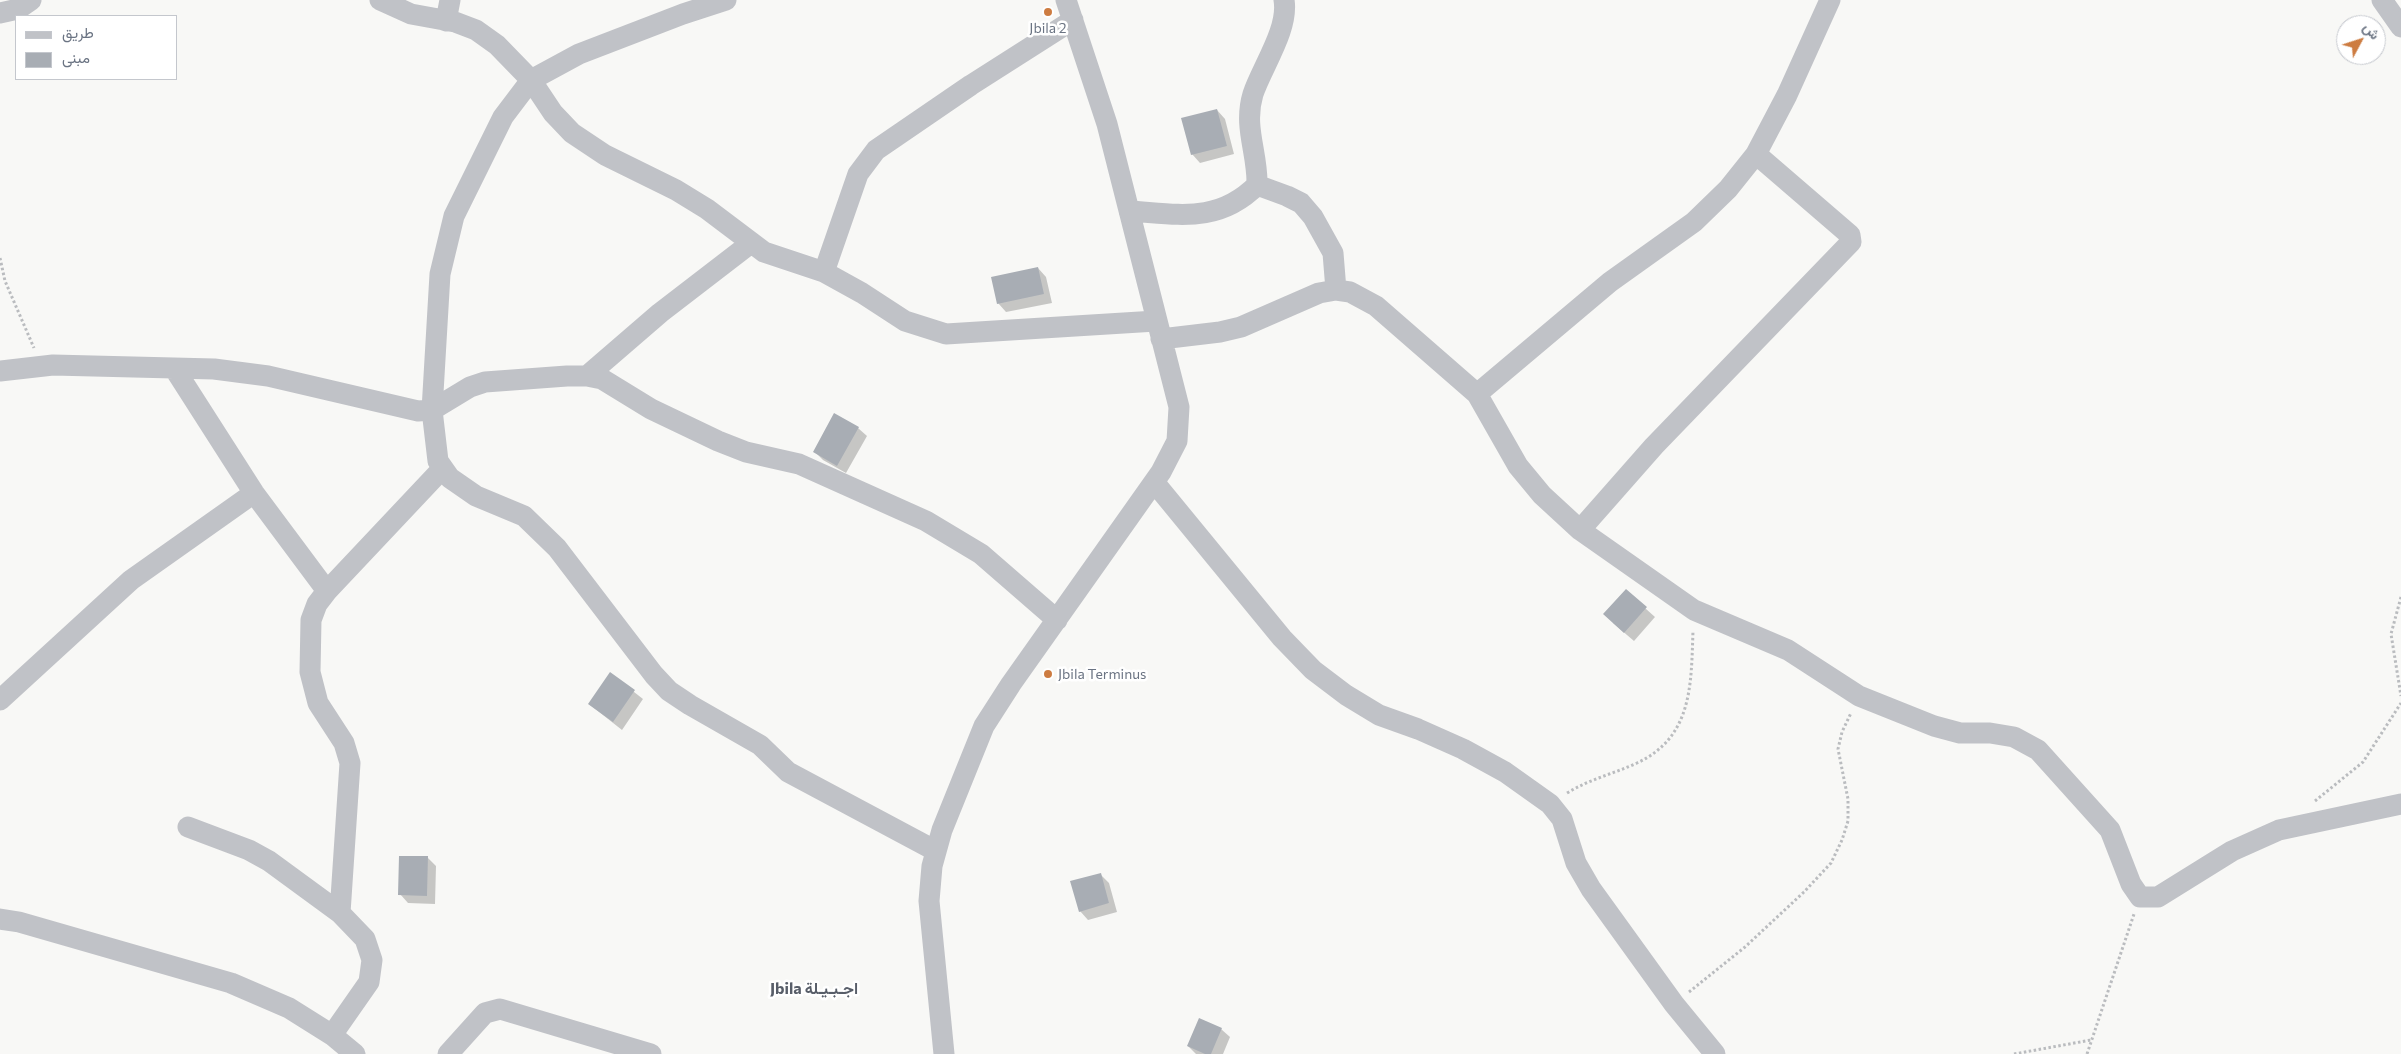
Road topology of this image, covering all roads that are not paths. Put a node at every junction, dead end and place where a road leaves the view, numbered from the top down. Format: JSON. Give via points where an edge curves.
{"nodes":[{"id":1,"x":31,"y":0,"type":"edge"},
{"id":2,"x":380,"y":0,"type":"edge"},
{"id":3,"x":450,"y":0,"type":"edge"},
{"id":4,"x":726,"y":0,"type":"edge"},
{"id":5,"x":1284,"y":0,"type":"edge"},
{"id":6,"x":1830,"y":0,"type":"edge"},
{"id":7,"x":2382,"y":0,"type":"edge"},
{"id":8,"x":1070,"y":10,"type":"edge"},
{"id":9,"x":0,"y":13,"type":"edge"},
{"id":10,"x":446,"y":21,"type":"junction"},
{"id":11,"x":2401,"y":28,"type":"edge"},
{"id":12,"x":531,"y":80,"type":"junction"},
{"id":13,"x":1756,"y":154,"type":"junction"},
{"id":14,"x":1257,"y":185,"type":"junction"},
{"id":15,"x":1129,"y":211,"type":"junction"},
{"id":16,"x":751,"y":243,"type":"junction"},
{"id":17,"x":824,"y":272,"type":"junction"},
{"id":18,"x":1336,"y":290,"type":"junction"},
{"id":19,"x":1158,"y":330,"type":"junction"},
{"id":20,"x":174,"y":368,"type":"junction"},
{"id":21,"x":0,"y":371,"type":"edge"},
{"id":22,"x":587,"y":376,"type":"junction"},
{"id":23,"x":1477,"y":394,"type":"junction"},
{"id":24,"x":432,"y":410,"type":"junction"},
{"id":25,"x":442,"y":470,"type":"junction"},
{"id":26,"x":1154,"y":482,"type":"junction"},
{"id":27,"x":254,"y":493,"type":"junction"},
{"id":28,"x":1580,"y":530,"type":"junction"},
{"id":29,"x":327,"y":591,"type":"junction"},
{"id":30,"x":1057,"y":620,"type":"junction"},
{"id":31,"x":0,"y":700,"type":"edge"},
{"id":32,"x":2401,"y":804,"type":"edge"},
{"id":33,"x":188,"y":826,"type":"dead end"},
{"id":34,"x":936,"y":851,"type":"junction"},
{"id":35,"x":340,"y":913,"type":"junction"},
{"id":36,"x":0,"y":919,"type":"edge"},
{"id":37,"x":332,"y":1035,"type":"junction"},
{"id":38,"x":355,"y":1054,"type":"edge"},
{"id":39,"x":448,"y":1054,"type":"edge"},
{"id":40,"x":651,"y":1054,"type":"edge"},
{"id":41,"x":944,"y":1054,"type":"edge"},
{"id":42,"x":1715,"y":1054,"type":"edge"}],
"edges":[{"from":1,"to":9,"type":"street","via":[[18,9]]},
{"from":2,"to":10,"type":"street","via":[[411,14]]},
{"from":3,"to":10,"type":"street"},
{"from":4,"to":12,"type":"street","via":[[579,54]]},
{"from":5,"to":14,"type":"street","via":[[1281,27],[1253,95],[1248,125]]},
{"from":6,"to":13,"type":"street"},
{"from":7,"to":11,"type":"street"},
{"from":8,"to":15,"type":"street","via":[[1107,124]]},
{"from":8,"to":17,"type":"street","via":[[971,85],[876,150],[858,174]]},
{"from":10,"to":12,"type":"street","via":[[476,30],[497,45]]},
{"from":12,"to":16,"type":"street","via":[[572,134],[605,155],[700,204]]},
{"from":12,"to":24,"type":"street","via":[[504,117],[454,216],[440,274]]},
{"from":13,"to":23,"type":"street","via":[[1728,189],[1694,222],[1610,282]]},
{"from":13,"to":28,"type":"street","via":[[1850,235],[1851,242],[1654,446]]},
{"from":14,"to":15,"type":"street","via":[[1220,209],[1199,215]]},
{"from":14,"to":18,"type":"street","via":[[1288,196],[1313,217],[1333,253]]},
{"from":15,"to":19,"type":"street"},
{"from":16,"to":17,"type":"street","via":[[764,252]]},
{"from":16,"to":22,"type":"street","via":[[660,313]]},
{"from":17,"to":19,"type":"street","via":[[905,321],[946,334]]},
{"from":18,"to":19,"type":"street","via":[[1319,292],[1241,327],[1220,332]]},
{"from":18,"to":23,"type":"street","via":[[1350,292],[1376,306]]},
{"from":19,"to":26,"type":"street","via":[[1179,407],[1177,441]]},
{"from":20,"to":21,"type":"street","via":[[41,366]]},
{"from":20,"to":24,"type":"street","via":[[268,376],[418,411]]},
{"from":20,"to":27,"type":"street"},
{"from":22,"to":24,"type":"street","via":[[485,382],[470,387]]},
{"from":22,"to":30,"type":"street","via":[[602,379],[651,409],[718,441],[746,452],[799,464],[926,521],[981,554]]},
{"from":23,"to":28,"type":"street","via":[[1518,466],[1542,495]]},
{"from":24,"to":25,"type":"street"},
{"from":25,"to":29,"type":"street"},
{"from":25,"to":34,"type":"street","via":[[476,496],[524,516],[540,529],[668,691],[760,745],[788,772]]},
{"from":26,"to":30,"type":"street"},
{"from":26,"to":42,"type":"street","via":[[1282,638],[1313,670],[1379,715],[1462,749],[1505,772],[1550,804],[1562,819],[1576,863],[1591,889],[1674,1004]]},
{"from":27,"to":29,"type":"street"},
{"from":27,"to":31,"type":"street","via":[[131,580]]},
{"from":28,"to":32,"type":"street","via":[[1694,610],[1788,650],[1859,696],[1934,726],[1960,733],[2014,736],[2038,750],[2110,830],[2131,884],[2140,897],[2158,897],[2232,851],[2279,830]]},
{"from":29,"to":35,"type":"street","via":[[311,620],[310,672],[318,703],[344,743],[350,763]]},
{"from":30,"to":34,"type":"street","via":[[984,726]]},
{"from":33,"to":35,"type":"street","via":[[269,861]]},
{"from":34,"to":41,"type":"street","via":[[929,901]]},
{"from":35,"to":37,"type":"street","via":[[365,940],[372,960],[369,982]]},
{"from":36,"to":37,"type":"street","via":[[231,983],[289,1008]]},
{"from":37,"to":38,"type":"street"},
{"from":39,"to":40,"type":"street","via":[[485,1013],[500,1009]]}]}
